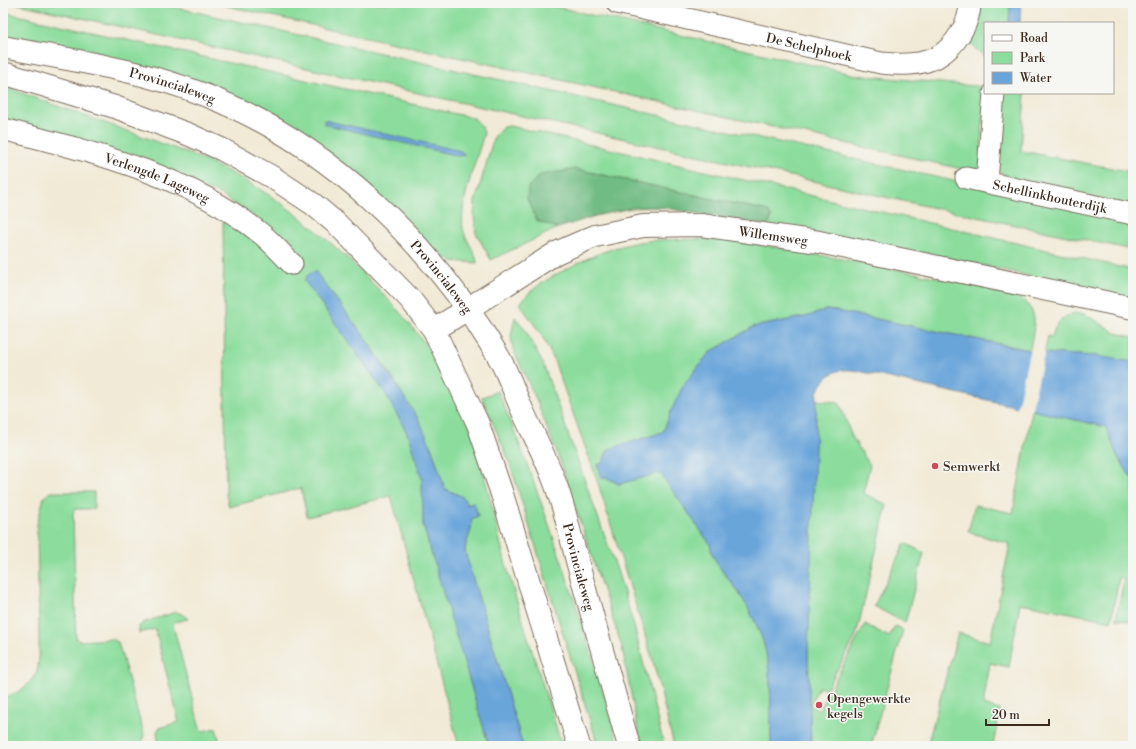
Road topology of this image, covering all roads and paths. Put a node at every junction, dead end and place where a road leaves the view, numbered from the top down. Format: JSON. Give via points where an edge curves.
{"nodes":[{"id":1,"x":617,"y":3,"type":"edge"},
{"id":2,"x":970,"y":3,"type":"edge"},
{"id":3,"x":3,"y":47,"type":"edge"},
{"id":4,"x":3,"y":73,"type":"edge"},
{"id":5,"x":994,"y":94,"type":"edge"},
{"id":6,"x":3,"y":129,"type":"edge"},
{"id":7,"x":966,"y":178,"type":"dead end"},
{"id":8,"x":988,"y":182,"type":"junction"},
{"id":9,"x":1133,"y":214,"type":"edge"},
{"id":10,"x":292,"y":264,"type":"dead end"},
{"id":11,"x":1133,"y":308,"type":"edge"},
{"id":12,"x":467,"y":309,"type":"junction"},
{"id":13,"x":434,"y":330,"type":"junction"},
{"id":14,"x":579,"y":746,"type":"edge"},
{"id":15,"x":629,"y":746,"type":"edge"}],
"edges":[{"from":1,"to":2,"type":"street","name":"De Schelphoek","via":[[881,63],[904,65],[937,57],[949,47],[958,38],[965,24]]},
{"from":3,"to":12,"type":"main road","name":"Provincialeweg","via":[[138,73],[203,94],[271,127],[317,156],[389,216],[417,245]]},
{"from":4,"to":13,"type":"main road","via":[[115,107],[190,135],[272,177],[313,204],[338,225],[410,299]]},
{"from":5,"to":8,"type":"street"},
{"from":6,"to":10,"type":"street","name":"Verlengde Lageweg","via":[[138,168],[177,183],[259,232]]},
{"from":7,"to":8,"type":"street","name":"Schellinkhouterdijk"},
{"from":8,"to":9,"type":"street","name":"Schellinkhouterdijk"},
{"from":11,"to":12,"type":"main road","name":"Willemsweg","via":[[818,242],[701,225],[643,226],[596,236],[556,253]]},
{"from":12,"to":13,"type":"main road","name":"Willemsweg"},
{"from":12,"to":15,"type":"main road","name":"Provincialeweg","via":[[498,356],[554,481]]},
{"from":13,"to":14,"type":"main road","via":[[478,424]]}]}
